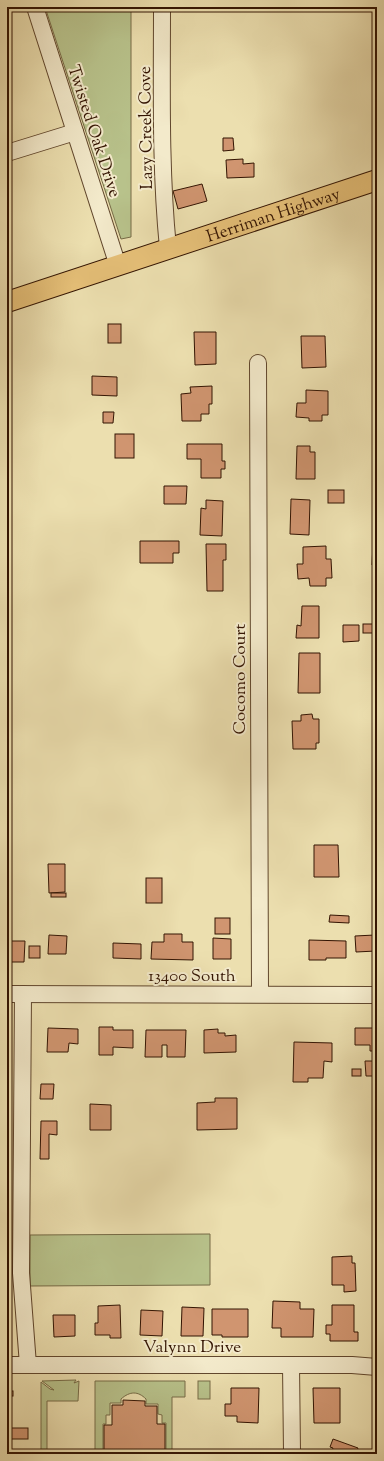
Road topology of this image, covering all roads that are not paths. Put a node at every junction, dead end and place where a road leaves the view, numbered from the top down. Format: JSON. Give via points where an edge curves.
{"nodes":[{"id":1,"x":35,"y":7,"type":"edge"},
{"id":2,"x":162,"y":7,"type":"edge"},
{"id":3,"x":75,"y":132,"type":"junction"},
{"id":4,"x":7,"y":153,"type":"edge"},
{"id":5,"x":377,"y":180,"type":"edge"},
{"id":6,"x":168,"y":248,"type":"junction"},
{"id":7,"x":118,"y":266,"type":"junction"},
{"id":8,"x":7,"y":302,"type":"edge"},
{"id":9,"x":258,"y":363,"type":"dead end"},
{"id":10,"x":15,"y":994,"type":"edge"},
{"id":11,"x":260,"y":994,"type":"junction"},
{"id":12,"x":377,"y":995,"type":"edge"},
{"id":13,"x":7,"y":1365,"type":"edge"},
{"id":14,"x":28,"y":1365,"type":"junction"},
{"id":15,"x":291,"y":1365,"type":"junction"},
{"id":16,"x":377,"y":1367,"type":"edge"},
{"id":17,"x":292,"y":1452,"type":"dead end"}],
"edges":[{"from":1,"to":3,"type":"street","name":"Twisted Oak Drive"},
{"from":2,"to":6,"type":"street","name":"Lazy Creek Cove","via":[[162,123]]},
{"from":3,"to":4,"type":"street"},
{"from":3,"to":7,"type":"street","name":"Twisted Oak Drive"},
{"from":5,"to":6,"type":"main road","name":"Herriman Highway"},
{"from":6,"to":7,"type":"main road","name":"Herriman Highway"},
{"from":7,"to":8,"type":"main road","name":"Herriman Highway"},
{"from":9,"to":11,"type":"street","name":"Cocomo Court"},
{"from":10,"to":11,"type":"street","name":"13400 South"},
{"from":10,"to":14,"type":"street","via":[[21,1273]]},
{"from":11,"to":12,"type":"street","name":"13400 South"},
{"from":13,"to":14,"type":"street","name":"Valynn Drive"},
{"from":14,"to":15,"type":"street","name":"Valynn Drive"},
{"from":15,"to":16,"type":"street","name":"Valynn Drive"},
{"from":15,"to":17,"type":"street"}]}
